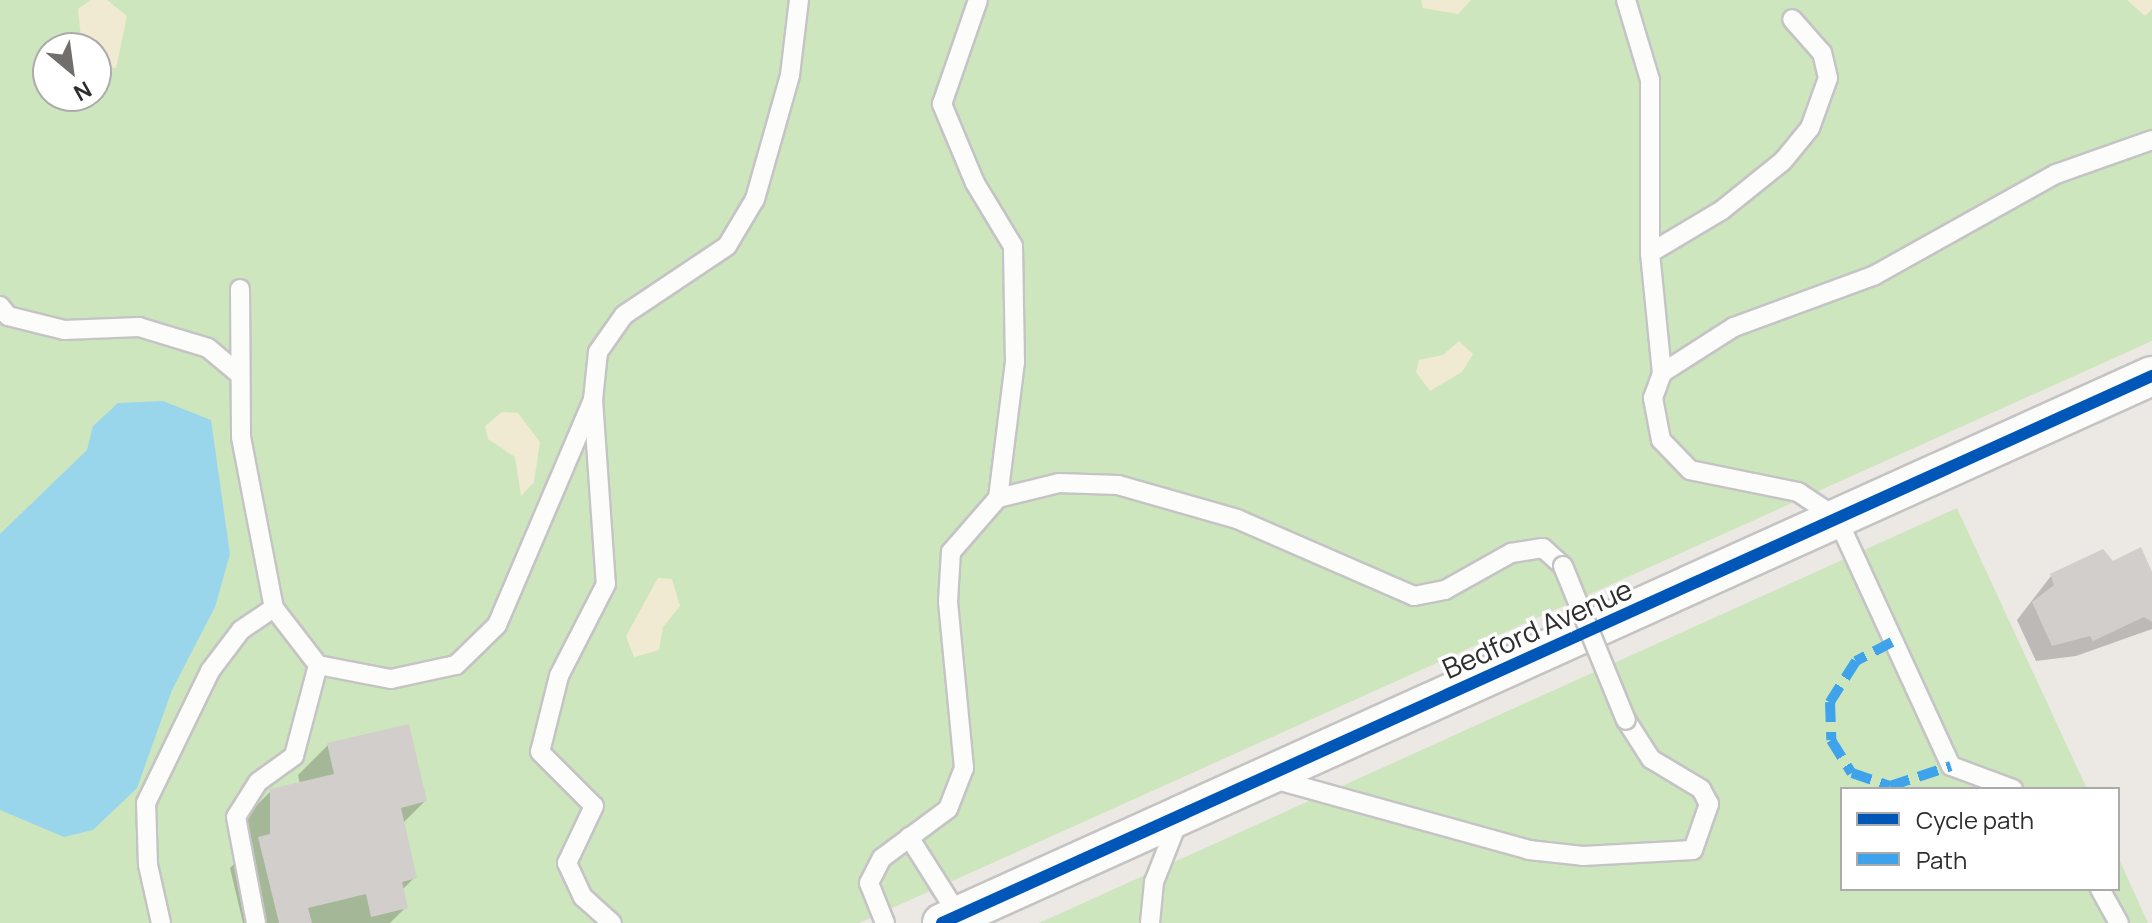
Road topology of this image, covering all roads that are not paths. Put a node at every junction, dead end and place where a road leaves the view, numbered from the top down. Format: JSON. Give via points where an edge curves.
{"nodes":[{"id":1,"x":799,"y":0,"type":"edge"},
{"id":2,"x":978,"y":0,"type":"edge"},
{"id":3,"x":1626,"y":0,"type":"edge"},
{"id":4,"x":1792,"y":19,"type":"dead end"},
{"id":5,"x":2152,"y":140,"type":"edge"},
{"id":6,"x":1650,"y":253,"type":"junction"},
{"id":7,"x":240,"y":289,"type":"dead end"},
{"id":8,"x":0,"y":306,"type":"edge"},
{"id":9,"x":1662,"y":373,"type":"junction"},
{"id":10,"x":239,"y":374,"type":"junction"},
{"id":11,"x":2152,"y":376,"type":"edge"},
{"id":12,"x":593,"y":400,"type":"junction"},
{"id":13,"x":998,"y":498,"type":"junction"},
{"id":14,"x":1837,"y":518,"type":"junction"},
{"id":15,"x":274,"y":608,"type":"junction"},
{"id":16,"x":318,"y":665,"type":"junction"},
{"id":17,"x":1267,"y":777,"type":"junction"},
{"id":18,"x":2008,"y":787,"type":"edge"},
{"id":19,"x":1180,"y":816,"type":"junction"},
{"id":20,"x":909,"y":837,"type":"junction"},
{"id":21,"x":2101,"y":891,"type":"edge"},
{"id":22,"x":950,"y":919,"type":"edge"},
{"id":23,"x":161,"y":923,"type":"edge"},
{"id":24,"x":256,"y":923,"type":"edge"},
{"id":25,"x":612,"y":923,"type":"edge"},
{"id":26,"x":885,"y":923,"type":"edge"},
{"id":27,"x":1150,"y":923,"type":"edge"},
{"id":28,"x":2119,"y":923,"type":"edge"}],
"edges":[{"from":1,"to":12,"type":"lane","via":[[790,75],[755,199],[727,246],[624,315],[598,352]]},
{"from":2,"to":13,"type":"lane","via":[[942,104],[975,183],[1013,246],[1015,362]]},
{"from":3,"to":6,"type":"lane","via":[[1650,80]]},
{"from":4,"to":6,"type":"lane","via":[[1822,53],[1828,78],[1810,128],[1783,161],[1722,210]]},
{"from":5,"to":9,"type":"lane","via":[[2056,174],[1875,275],[1734,327]]},
{"from":6,"to":9,"type":"lane"},
{"from":7,"to":10,"type":"lane"},
{"from":8,"to":10,"type":"lane","via":[[8,316],[64,330],[139,327],[208,348]]},
{"from":9,"to":14,"type":"lane","via":[[1653,398],[1661,440],[1690,470],[1798,492]]},
{"from":10,"to":15,"type":"lane","via":[[241,437]]},
{"from":11,"to":14,"type":"street","name":"Bedford Avenue"},
{"from":12,"to":16,"type":"lane","via":[[487,635],[456,665],[391,679]]},
{"from":12,"to":25,"type":"lane","via":[[606,584],[559,676],[540,752],[594,806],[567,863],[583,897]]},
{"from":13,"to":17,"type":"lane","bridge":true,"via":[[1059,483],[1118,485],[1237,519],[1414,596],[1445,590],[1511,553],[1543,548],[1563,566],[1626,720],[1651,759],[1701,789],[1709,804],[1693,850],[1583,856],[1529,850]]},
{"from":13,"to":20,"type":"lane","via":[[951,552],[948,602],[964,768],[948,809]]},
{"from":14,"to":17,"type":"street","name":"Bedford Avenue"},
{"from":14,"to":18,"type":"lane","via":[[1951,766]]},
{"from":15,"to":16,"type":"lane"},
{"from":15,"to":23,"type":"lane","via":[[241,630],[210,671],[146,803],[148,865]]},
{"from":16,"to":24,"type":"lane","via":[[294,756],[258,782],[236,817]]},
{"from":17,"to":19,"type":"street","name":"Bedford Avenue"},
{"from":19,"to":22,"type":"street","name":"Bedford Avenue"},
{"from":19,"to":27,"type":"lane","via":[[1154,882]]},
{"from":20,"to":22,"type":"lane"},
{"from":20,"to":26,"type":"lane","via":[[882,858],[869,883]]},
{"from":21,"to":28,"type":"lane"}]}
